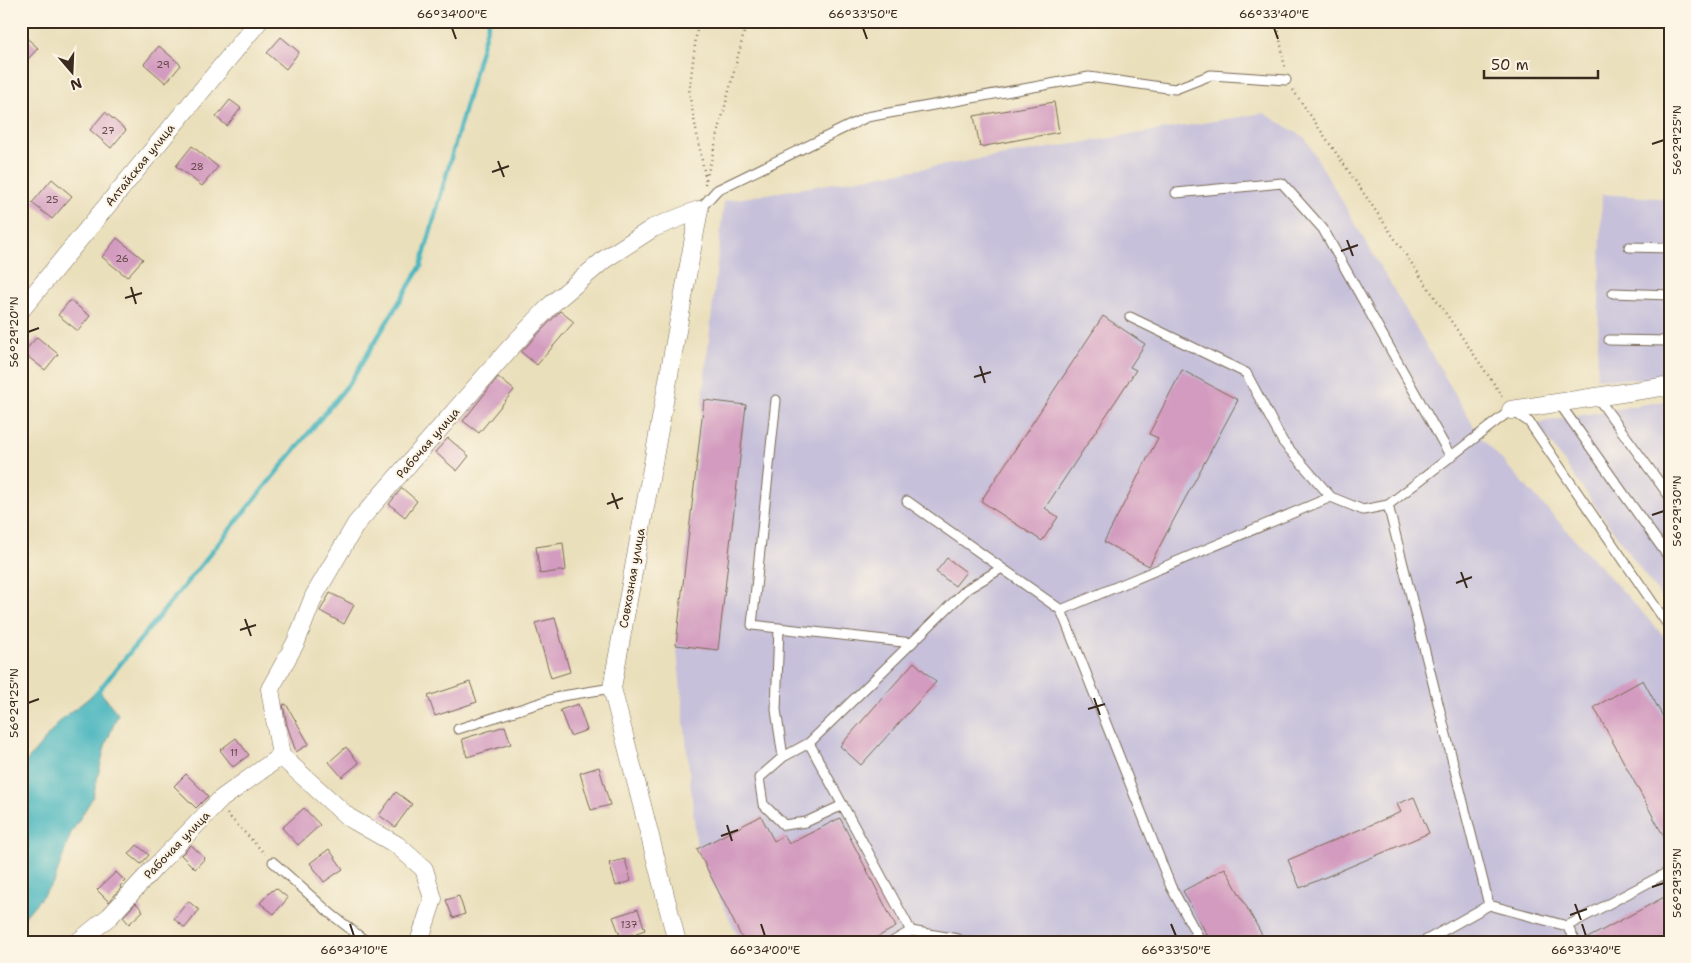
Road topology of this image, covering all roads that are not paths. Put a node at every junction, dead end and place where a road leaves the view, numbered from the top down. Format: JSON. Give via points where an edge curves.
{"nodes":[{"id":1,"x":259,"y":21,"type":"edge"},
{"id":2,"x":1286,"y":80,"type":"road end"},
{"id":3,"x":1176,"y":193,"type":"dead end"},
{"id":4,"x":699,"y":210,"type":"junction"},
{"id":5,"x":1629,"y":247,"type":"dead end"},
{"id":6,"x":1670,"y":248,"type":"edge"},
{"id":7,"x":1614,"y":293,"type":"dead end"},
{"id":8,"x":1670,"y":295,"type":"edge"},
{"id":9,"x":21,"y":310,"type":"edge"},
{"id":10,"x":1130,"y":317,"type":"dead end"},
{"id":11,"x":1609,"y":340,"type":"dead end"},
{"id":12,"x":1670,"y":341,"type":"edge"},
{"id":13,"x":1667,"y":392,"type":"edge"},
{"id":14,"x":1597,"y":397,"type":"junction"},
{"id":15,"x":776,"y":400,"type":"dead end"},
{"id":16,"x":1559,"y":403,"type":"junction"},
{"id":17,"x":1511,"y":410,"type":"junction"},
{"id":18,"x":1451,"y":457,"type":"junction"},
{"id":19,"x":1670,"y":496,"type":"edge"},
{"id":20,"x":1331,"y":497,"type":"junction"},
{"id":21,"x":908,"y":501,"type":"dead end"},
{"id":22,"x":1388,"y":505,"type":"junction"},
{"id":23,"x":1670,"y":559,"type":"edge"},
{"id":24,"x":1002,"y":568,"type":"junction"},
{"id":25,"x":1061,"y":610,"type":"junction"},
{"id":26,"x":779,"y":628,"type":"junction"},
{"id":27,"x":1670,"y":628,"type":"edge"},
{"id":28,"x":912,"y":643,"type":"junction"},
{"id":29,"x":612,"y":688,"type":"junction"},
{"id":30,"x":458,"y":729,"type":"dead end"},
{"id":31,"x":809,"y":743,"type":"junction"},
{"id":32,"x":281,"y":756,"type":"junction"},
{"id":33,"x":783,"y":757,"type":"junction"},
{"id":34,"x":843,"y":805,"type":"junction"},
{"id":35,"x":273,"y":862,"type":"road end"},
{"id":36,"x":1670,"y":871,"type":"edge"},
{"id":37,"x":1490,"y":904,"type":"junction"},
{"id":38,"x":1567,"y":926,"type":"junction"},
{"id":39,"x":911,"y":930,"type":"junction"},
{"id":40,"x":78,"y":942,"type":"edge"},
{"id":41,"x":367,"y":942,"type":"edge"},
{"id":42,"x":419,"y":942,"type":"edge"},
{"id":43,"x":677,"y":942,"type":"edge"},
{"id":44,"x":892,"y":942,"type":"edge"},
{"id":45,"x":961,"y":942,"type":"edge"},
{"id":46,"x":1201,"y":942,"type":"edge"},
{"id":47,"x":1423,"y":942,"type":"edge"},
{"id":48,"x":1576,"y":942,"type":"edge"}],
"edges":[{"from":1,"to":9,"type":"street","name":"Алтайская улица"},
{"from":2,"to":4,"type":"lane","via":[[1211,75],[1175,89],[1089,77],[867,117],[717,190]]},
{"from":3,"to":18,"type":"lane","via":[[1282,183],[1323,229]]},
{"from":4,"to":29,"type":"street","name":"Совхозная улица"},
{"from":4,"to":32,"type":"street","name":"Рабочая улица","via":[[653,228],[605,259],[552,304],[356,524],[314,596],[296,642],[270,689]]},
{"from":5,"to":6,"type":"lane"},
{"from":7,"to":8,"type":"lane"},
{"from":10,"to":20,"type":"lane","via":[[1246,373],[1283,442]]},
{"from":11,"to":12,"type":"lane"},
{"from":13,"to":14,"type":"street"},
{"from":14,"to":16,"type":"street"},
{"from":14,"to":19,"type":"lane"},
{"from":15,"to":26,"type":"lane","via":[[752,625]]},
{"from":16,"to":17,"type":"street"},
{"from":16,"to":23,"type":"lane"},
{"from":17,"to":18,"type":"lane"},
{"from":17,"to":27,"type":"lane","via":[[1529,422]]},
{"from":18,"to":22,"type":"lane"},
{"from":20,"to":22,"type":"lane","via":[[1363,510]]},
{"from":20,"to":25,"type":"lane"},
{"from":21,"to":24,"type":"lane"},
{"from":22,"to":37,"type":"lane"},
{"from":24,"to":25,"type":"lane"},
{"from":24,"to":28,"type":"lane","via":[[967,589]]},
{"from":25,"to":46,"type":"lane","via":[[1171,887]]},
{"from":26,"to":28,"type":"lane"},
{"from":26,"to":33,"type":"lane","via":[[776,710]]},
{"from":28,"to":31,"type":"lane"},
{"from":29,"to":30,"type":"lane","via":[[562,696]]},
{"from":29,"to":43,"type":"street","name":"Совхозная улица"},
{"from":31,"to":33,"type":"lane"},
{"from":31,"to":34,"type":"lane"},
{"from":32,"to":40,"type":"street","name":"Рабочая улица","via":[[217,804],[110,916]]},
{"from":32,"to":42,"type":"street","via":[[348,817],[398,845],[424,869],[433,899]]},
{"from":33,"to":34,"type":"lane","via":[[759,778],[763,804],[784,825],[806,822]]},
{"from":34,"to":39,"type":"lane"},
{"from":35,"to":41,"type":"lane"},
{"from":36,"to":38,"type":"lane"},
{"from":37,"to":38,"type":"lane"},
{"from":37,"to":47,"type":"lane"},
{"from":38,"to":48,"type":"lane"},
{"from":39,"to":44,"type":"lane"},
{"from":39,"to":45,"type":"lane"}]}
